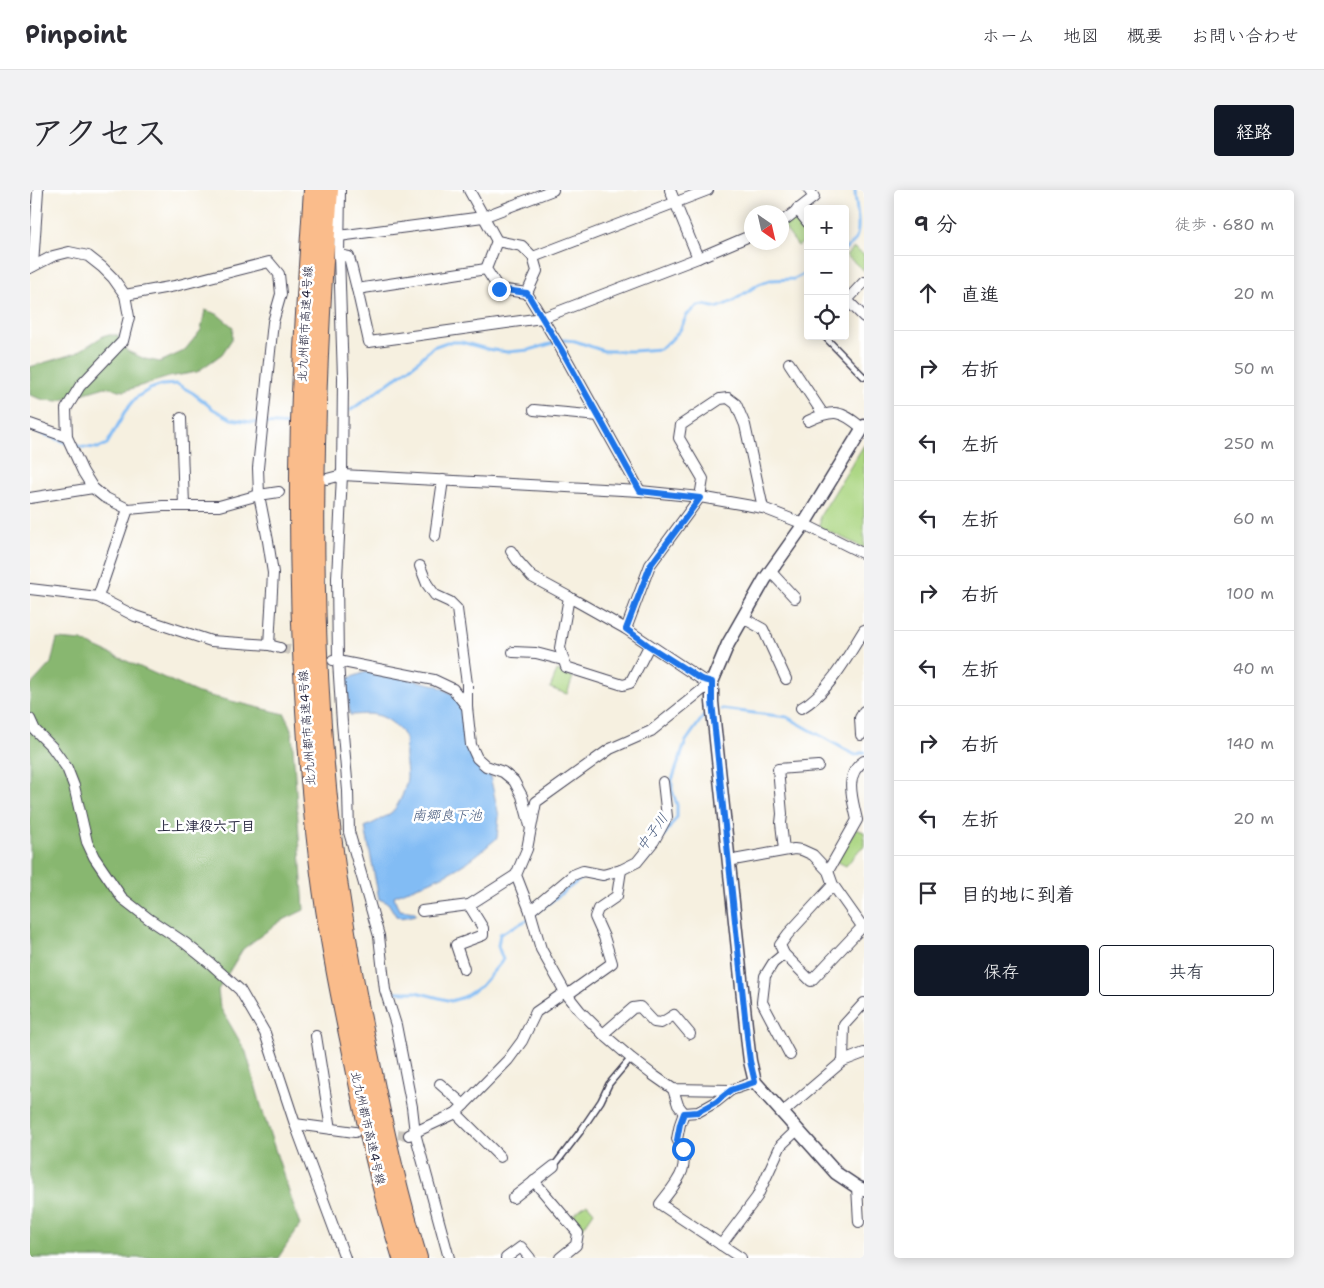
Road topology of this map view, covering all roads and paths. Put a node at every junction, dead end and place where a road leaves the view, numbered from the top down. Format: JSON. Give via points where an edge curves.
{"nodes":[{"id":1,"x":38,"y":190,"type":"edge"},
{"id":2,"x":313,"y":190,"type":"edge"},
{"id":3,"x":329,"y":190,"type":"edge"},
{"id":4,"x":340,"y":190,"type":"edge"},
{"id":5,"x":469,"y":190,"type":"edge"},
{"id":6,"x":552,"y":190,"type":"edge"},
{"id":7,"x":670,"y":190,"type":"edge"},
{"id":8,"x":708,"y":190,"type":"edge"},
{"id":9,"x":809,"y":190,"type":"edge"},
{"id":10,"x":675,"y":203,"type":"junction"},
{"id":11,"x":797,"y":210,"type":"junction"},
{"id":12,"x":789,"y":216,"type":"edge"},
{"id":13,"x":483,"y":217,"type":"junction"},
{"id":14,"x":804,"y":218,"type":"edge"},
{"id":15,"x":338,"y":236,"type":"junction"},
{"id":16,"x":744,"y":238,"type":"edge"},
{"id":17,"x":497,"y":241,"type":"junction"},
{"id":18,"x":339,"y":255,"type":"junction"},
{"id":19,"x":533,"y":257,"type":"junction"},
{"id":20,"x":698,"y":258,"type":"junction"},
{"id":21,"x":31,"y":267,"type":"edge"},
{"id":22,"x":486,"y":269,"type":"junction"},
{"id":23,"x":864,"y":282,"type":"edge"},
{"id":24,"x":357,"y":289,"type":"junction"},
{"id":25,"x":527,"y":293,"type":"junction"},
{"id":26,"x":125,"y":295,"type":"junction"},
{"id":27,"x":864,"y":317,"type":"edge"},
{"id":28,"x":542,"y":318,"type":"junction"},
{"id":29,"x":828,"y":340,"type":"edge"},
{"id":30,"x":789,"y":363,"type":"dead end"},
{"id":31,"x":864,"y":377,"type":"edge"},
{"id":32,"x":534,"y":410,"type":"dead end"},
{"id":33,"x":823,"y":414,"type":"junction"},
{"id":34,"x":598,"y":416,"type":"junction"},
{"id":35,"x":181,"y":418,"type":"dead end"},
{"id":36,"x":808,"y":421,"type":"dead end"},
{"id":37,"x":30,"y":424,"type":"edge"},
{"id":38,"x":863,"y":427,"type":"edge"},
{"id":39,"x":68,"y":439,"type":"junction"},
{"id":40,"x":342,"y":475,"type":"junction"},
{"id":41,"x":327,"y":479,"type":"dead end"},
{"id":42,"x":443,"y":480,"type":"junction"},
{"id":43,"x":93,"y":488,"type":"junction"},
{"id":44,"x":640,"y":491,"type":"junction"},
{"id":45,"x":279,"y":492,"type":"dead end"},
{"id":46,"x":259,"y":495,"type":"junction"},
{"id":47,"x":30,"y":498,"type":"edge"},
{"id":48,"x":700,"y":498,"type":"junction"},
{"id":49,"x":184,"y":506,"type":"junction"},
{"id":50,"x":763,"y":508,"type":"junction"},
{"id":51,"x":128,"y":509,"type":"junction"},
{"id":52,"x":804,"y":524,"type":"junction"},
{"id":53,"x":435,"y":536,"type":"dead end"},
{"id":54,"x":510,"y":551,"type":"dead end"},
{"id":55,"x":864,"y":554,"type":"edge"},
{"id":56,"x":420,"y":566,"type":"dead end"},
{"id":57,"x":770,"y":571,"type":"junction"},
{"id":58,"x":30,"y":589,"type":"edge"},
{"id":59,"x":98,"y":597,"type":"junction"},
{"id":60,"x":569,"y":597,"type":"junction"},
{"id":61,"x":795,"y":598,"type":"dead end"},
{"id":62,"x":743,"y":618,"type":"junction"},
{"id":63,"x":626,"y":629,"type":"junction"},
{"id":64,"x":864,"y":630,"type":"edge"},
{"id":65,"x":269,"y":645,"type":"junction"},
{"id":66,"x":649,"y":646,"type":"junction"},
{"id":67,"x":280,"y":648,"type":"tunnel mouth"},
{"id":68,"x":513,"y":652,"type":"dead end"},
{"id":69,"x":335,"y":660,"type":"junction"},
{"id":70,"x":563,"y":660,"type":"junction"},
{"id":71,"x":786,"y":679,"type":"dead end"},
{"id":72,"x":712,"y":682,"type":"junction"},
{"id":73,"x":467,"y":707,"type":"junction"},
{"id":74,"x":801,"y":708,"type":"dead end"},
{"id":75,"x":864,"y":711,"type":"edge"},
{"id":76,"x":30,"y":721,"type":"edge"},
{"id":77,"x":861,"y":735,"type":"dead end"},
{"id":78,"x":864,"y":761,"type":"edge"},
{"id":79,"x":818,"y":766,"type":"dead end"},
{"id":80,"x":664,"y":782,"type":"dead end"},
{"id":81,"x":531,"y":830,"type":"junction"},
{"id":82,"x":784,"y":850,"type":"junction"},
{"id":83,"x":728,"y":861,"type":"junction"},
{"id":84,"x":621,"y":870,"type":"junction"},
{"id":85,"x":828,"y":871,"type":"junction"},
{"id":86,"x":516,"y":875,"type":"junction"},
{"id":87,"x":833,"y":885,"type":"junction"},
{"id":88,"x":469,"y":905,"type":"junction"},
{"id":89,"x":422,"y":911,"type":"dead end"},
{"id":90,"x":530,"y":911,"type":"junction"},
{"id":91,"x":863,"y":925,"type":"edge"},
{"id":92,"x":784,"y":954,"type":"junction"},
{"id":93,"x":464,"y":969,"type":"dead end"},
{"id":94,"x":566,"y":993,"type":"junction"},
{"id":95,"x":864,"y":1002,"type":"edge"},
{"id":96,"x":603,"y":1034,"type":"junction"},
{"id":97,"x":690,"y":1034,"type":"dead end"},
{"id":98,"x":316,"y":1036,"type":"dead end"},
{"id":99,"x":864,"y":1053,"type":"edge"},
{"id":100,"x":790,"y":1055,"type":"dead end"},
{"id":101,"x":632,"y":1058,"type":"junction"},
{"id":102,"x":843,"y":1061,"type":"junction"},
{"id":103,"x":755,"y":1082,"type":"junction"},
{"id":104,"x":440,"y":1084,"type":"dead end"},
{"id":105,"x":673,"y":1089,"type":"junction"},
{"id":106,"x":731,"y":1090,"type":"junction"},
{"id":107,"x":464,"y":1105,"type":"junction"},
{"id":108,"x":456,"y":1113,"type":"junction"},
{"id":109,"x":684,"y":1113,"type":"junction"},
{"id":110,"x":782,"y":1113,"type":"junction"},
{"id":111,"x":295,"y":1124,"type":"junction"},
{"id":112,"x":331,"y":1129,"type":"junction"},
{"id":113,"x":797,"y":1130,"type":"junction"},
{"id":114,"x":355,"y":1132,"type":"dead end"},
{"id":115,"x":412,"y":1134,"type":"junction"},
{"id":116,"x":500,"y":1157,"type":"dead end"},
{"id":117,"x":554,"y":1166,"type":"joint"},
{"id":118,"x":534,"y":1181,"type":"junction"},
{"id":119,"x":861,"y":1189,"type":"edge"},
{"id":120,"x":512,"y":1198,"type":"dead end"},
{"id":121,"x":859,"y":1222,"type":"dead end"},
{"id":122,"x":721,"y":1245,"type":"junction"},
{"id":123,"x":345,"y":1258,"type":"edge"},
{"id":124,"x":402,"y":1258,"type":"edge"},
{"id":125,"x":418,"y":1258,"type":"edge"},
{"id":126,"x":449,"y":1258,"type":"edge"},
{"id":127,"x":506,"y":1258,"type":"edge"},
{"id":128,"x":530,"y":1258,"type":"edge"},
{"id":129,"x":560,"y":1258,"type":"edge"},
{"id":130,"x":741,"y":1258,"type":"edge"}],
"edges":[{"from":1,"to":21,"type":"street"},
{"from":2,"to":124,"type":"highway","name":"北九州都市高速4号線","via":[[298,508],[307,744],[324,898],[339,989],[365,1120]]},
{"from":3,"to":125,"type":"highway","name":"北九州都市高速4号線","via":[[316,424],[316,584],[330,818],[355,988],[382,1118]]},
{"from":4,"to":15,"type":"street"},
{"from":5,"to":13,"type":"street"},
{"from":6,"to":13,"type":"street"},
{"from":7,"to":10,"type":"street"},
{"from":8,"to":10,"type":"street"},
{"from":9,"to":11,"type":"street","via":[[814,197]]},
{"from":10,"to":19,"type":"street"},
{"from":10,"to":20,"type":"street"},
{"from":11,"to":12,"type":"street"},
{"from":11,"to":14,"type":"street"},
{"from":13,"to":15,"type":"street"},
{"from":13,"to":17,"type":"street"},
{"from":15,"to":18,"type":"street"},
{"from":16,"to":20,"type":"street"},
{"from":17,"to":19,"type":"street","via":[[522,246]]},
{"from":17,"to":22,"type":"street"},
{"from":18,"to":24,"type":"street","via":[[349,257]]},
{"from":18,"to":40,"type":"street"},
{"from":19,"to":25,"type":"street","via":[[537,271]]},
{"from":20,"to":28,"type":"street"},
{"from":21,"to":26,"type":"street","via":[[70,252],[88,256],[113,278]]},
{"from":22,"to":24,"type":"street"},
{"from":22,"to":25,"type":"street","via":[[499,289]]},
{"from":23,"to":27,"type":"street","via":[[848,300]]},
{"from":24,"to":28,"type":"street","via":[[369,342]]},
{"from":25,"to":28,"type":"street"},
{"from":26,"to":39,"type":"street","via":[[130,317],[123,340],[80,386],[66,409]]},
{"from":26,"to":46,"type":"street","via":[[269,262],[279,274],[281,294],[273,322],[258,468]]},
{"from":28,"to":34,"type":"street"},
{"from":29,"to":31,"type":"lane"},
{"from":30,"to":33,"type":"street"},
{"from":32,"to":34,"type":"street"},
{"from":33,"to":36,"type":"street"},
{"from":33,"to":38,"type":"street","via":[[840,413]]},
{"from":34,"to":44,"type":"street"},
{"from":35,"to":49,"type":"street"},
{"from":37,"to":39,"type":"street"},
{"from":38,"to":52,"type":"street"},
{"from":39,"to":43,"type":"street"},
{"from":40,"to":41,"type":"street"},
{"from":40,"to":42,"type":"street"},
{"from":40,"to":69,"type":"street"},
{"from":42,"to":44,"type":"street"},
{"from":42,"to":53,"type":"street"},
{"from":43,"to":47,"type":"street"},
{"from":43,"to":51,"type":"street"},
{"from":44,"to":48,"type":"street"},
{"from":45,"to":46,"type":"street"},
{"from":46,"to":49,"type":"street","via":[[220,506]]},
{"from":46,"to":65,"type":"street","via":[[273,573]]},
{"from":48,"to":50,"type":"street"},
{"from":48,"to":50,"type":"street","via":[[703,479],[679,438],[681,425],[720,399],[728,398],[736,404],[745,425]]},
{"from":48,"to":63,"type":"street","via":[[650,566]]},
{"from":49,"to":51,"type":"street"},
{"from":50,"to":52,"type":"street"},
{"from":51,"to":59,"type":"street"},
{"from":52,"to":55,"type":"street"},
{"from":52,"to":57,"type":"street"},
{"from":54,"to":60,"type":"street","via":[[532,576]]},
{"from":56,"to":73,"type":"street","via":[[435,596],[457,609]]},
{"from":57,"to":61,"type":"street"},
{"from":57,"to":62,"type":"street"},
{"from":58,"to":59,"type":"street"},
{"from":59,"to":65,"type":"street","via":[[135,616],[211,640]]},
{"from":60,"to":63,"type":"street"},
{"from":60,"to":70,"type":"street","via":[[560,648]]},
{"from":62,"to":71,"type":"street","via":[[763,629]]},
{"from":62,"to":72,"type":"street"},
{"from":63,"to":66,"type":"street"},
{"from":64,"to":74,"type":"street","via":[[825,686]]},
{"from":65,"to":67,"type":"street"},
{"from":66,"to":70,"type":"street","via":[[630,683],[623,685],[566,667]]},
{"from":66,"to":72,"type":"street","via":[[701,679]]},
{"from":68,"to":70,"type":"street","via":[[536,653]]},
{"from":69,"to":73,"type":"street","via":[[434,680],[454,689]]},
{"from":69,"to":115,"type":"street","via":[[349,832],[379,936],[386,990],[412,1107]]},
{"from":72,"to":81,"type":"street","via":[[651,731],[610,749],[536,802]]},
{"from":72,"to":83,"type":"street"},
{"from":73,"to":81,"type":"street","via":[[471,745],[476,758],[514,780]]},
{"from":75,"to":77,"type":"street","via":[[860,718]]},
{"from":76,"to":111,"type":"street","via":[[67,768],[87,842],[122,898],[185,943],[240,990],[265,1033]]},
{"from":78,"to":85,"type":"street","via":[[852,776],[851,793],[859,822]]},
{"from":79,"to":82,"type":"street","via":[[778,769]]},
{"from":80,"to":84,"type":"street","via":[[667,817],[638,862]]},
{"from":81,"to":86,"type":"street"},
{"from":82,"to":83,"type":"street"},
{"from":82,"to":85,"type":"street","via":[[802,850],[813,855]]},
{"from":83,"to":103,"type":"street"},
{"from":84,"to":90,"type":"street","via":[[602,875],[583,870]]},
{"from":84,"to":94,"type":"street","via":[[617,896],[598,909],[595,917],[612,963]]},
{"from":85,"to":87,"type":"street"},
{"from":86,"to":88,"type":"street"},
{"from":86,"to":90,"type":"street"},
{"from":87,"to":91,"type":"street"},
{"from":87,"to":92,"type":"street","via":[[780,945]]},
{"from":88,"to":89,"type":"street"},
{"from":88,"to":93,"type":"street","via":[[483,928],[483,935],[456,945]]},
{"from":90,"to":94,"type":"street","via":[[541,949]]},
{"from":91,"to":92,"type":"street","via":[[810,981]]},
{"from":92,"to":100,"type":"street","via":[[765,976],[762,1002]]},
{"from":94,"to":96,"type":"street"},
{"from":94,"to":107,"type":"street","via":[[536,1012],[522,1041],[508,1060]]},
{"from":95,"to":102,"type":"street","via":[[844,1026]]},
{"from":96,"to":97,"type":"street","via":[[634,1008],[640,1007],[654,1022],[661,1023],[674,1015]]},
{"from":96,"to":101,"type":"street"},
{"from":98,"to":112,"type":"street"},
{"from":99,"to":102,"type":"street"},
{"from":101,"to":105,"type":"street"},
{"from":101,"to":117,"type":"lane","via":[[609,1084],[601,1101]]},
{"from":102,"to":110,"type":"street"},
{"from":103,"to":106,"type":"street"},
{"from":103,"to":110,"type":"street"},
{"from":104,"to":107,"type":"street"},
{"from":105,"to":106,"type":"street"},
{"from":105,"to":109,"type":"street"},
{"from":106,"to":109,"type":"street","via":[[698,1112]]},
{"from":107,"to":108,"type":"street"},
{"from":108,"to":115,"type":"street"},
{"from":108,"to":116,"type":"street"},
{"from":109,"to":122,"type":"street","via":[[677,1140],[685,1159],[680,1178],[660,1204]]},
{"from":110,"to":113,"type":"street"},
{"from":111,"to":112,"type":"street"},
{"from":111,"to":123,"type":"street"},
{"from":112,"to":114,"type":"street"},
{"from":113,"to":119,"type":"street","via":[[836,1173]]},
{"from":113,"to":122,"type":"street","via":[[781,1145],[757,1198]]},
{"from":115,"to":126,"type":"street"},
{"from":117,"to":118,"type":"street"},
{"from":118,"to":120,"type":"street"},
{"from":118,"to":129,"type":"street","via":[[578,1233],[576,1245]]},
{"from":119,"to":121,"type":"street"},
{"from":122,"to":130,"type":"street"},
{"from":127,"to":128,"type":"street","via":[[521,1247]]}]}
